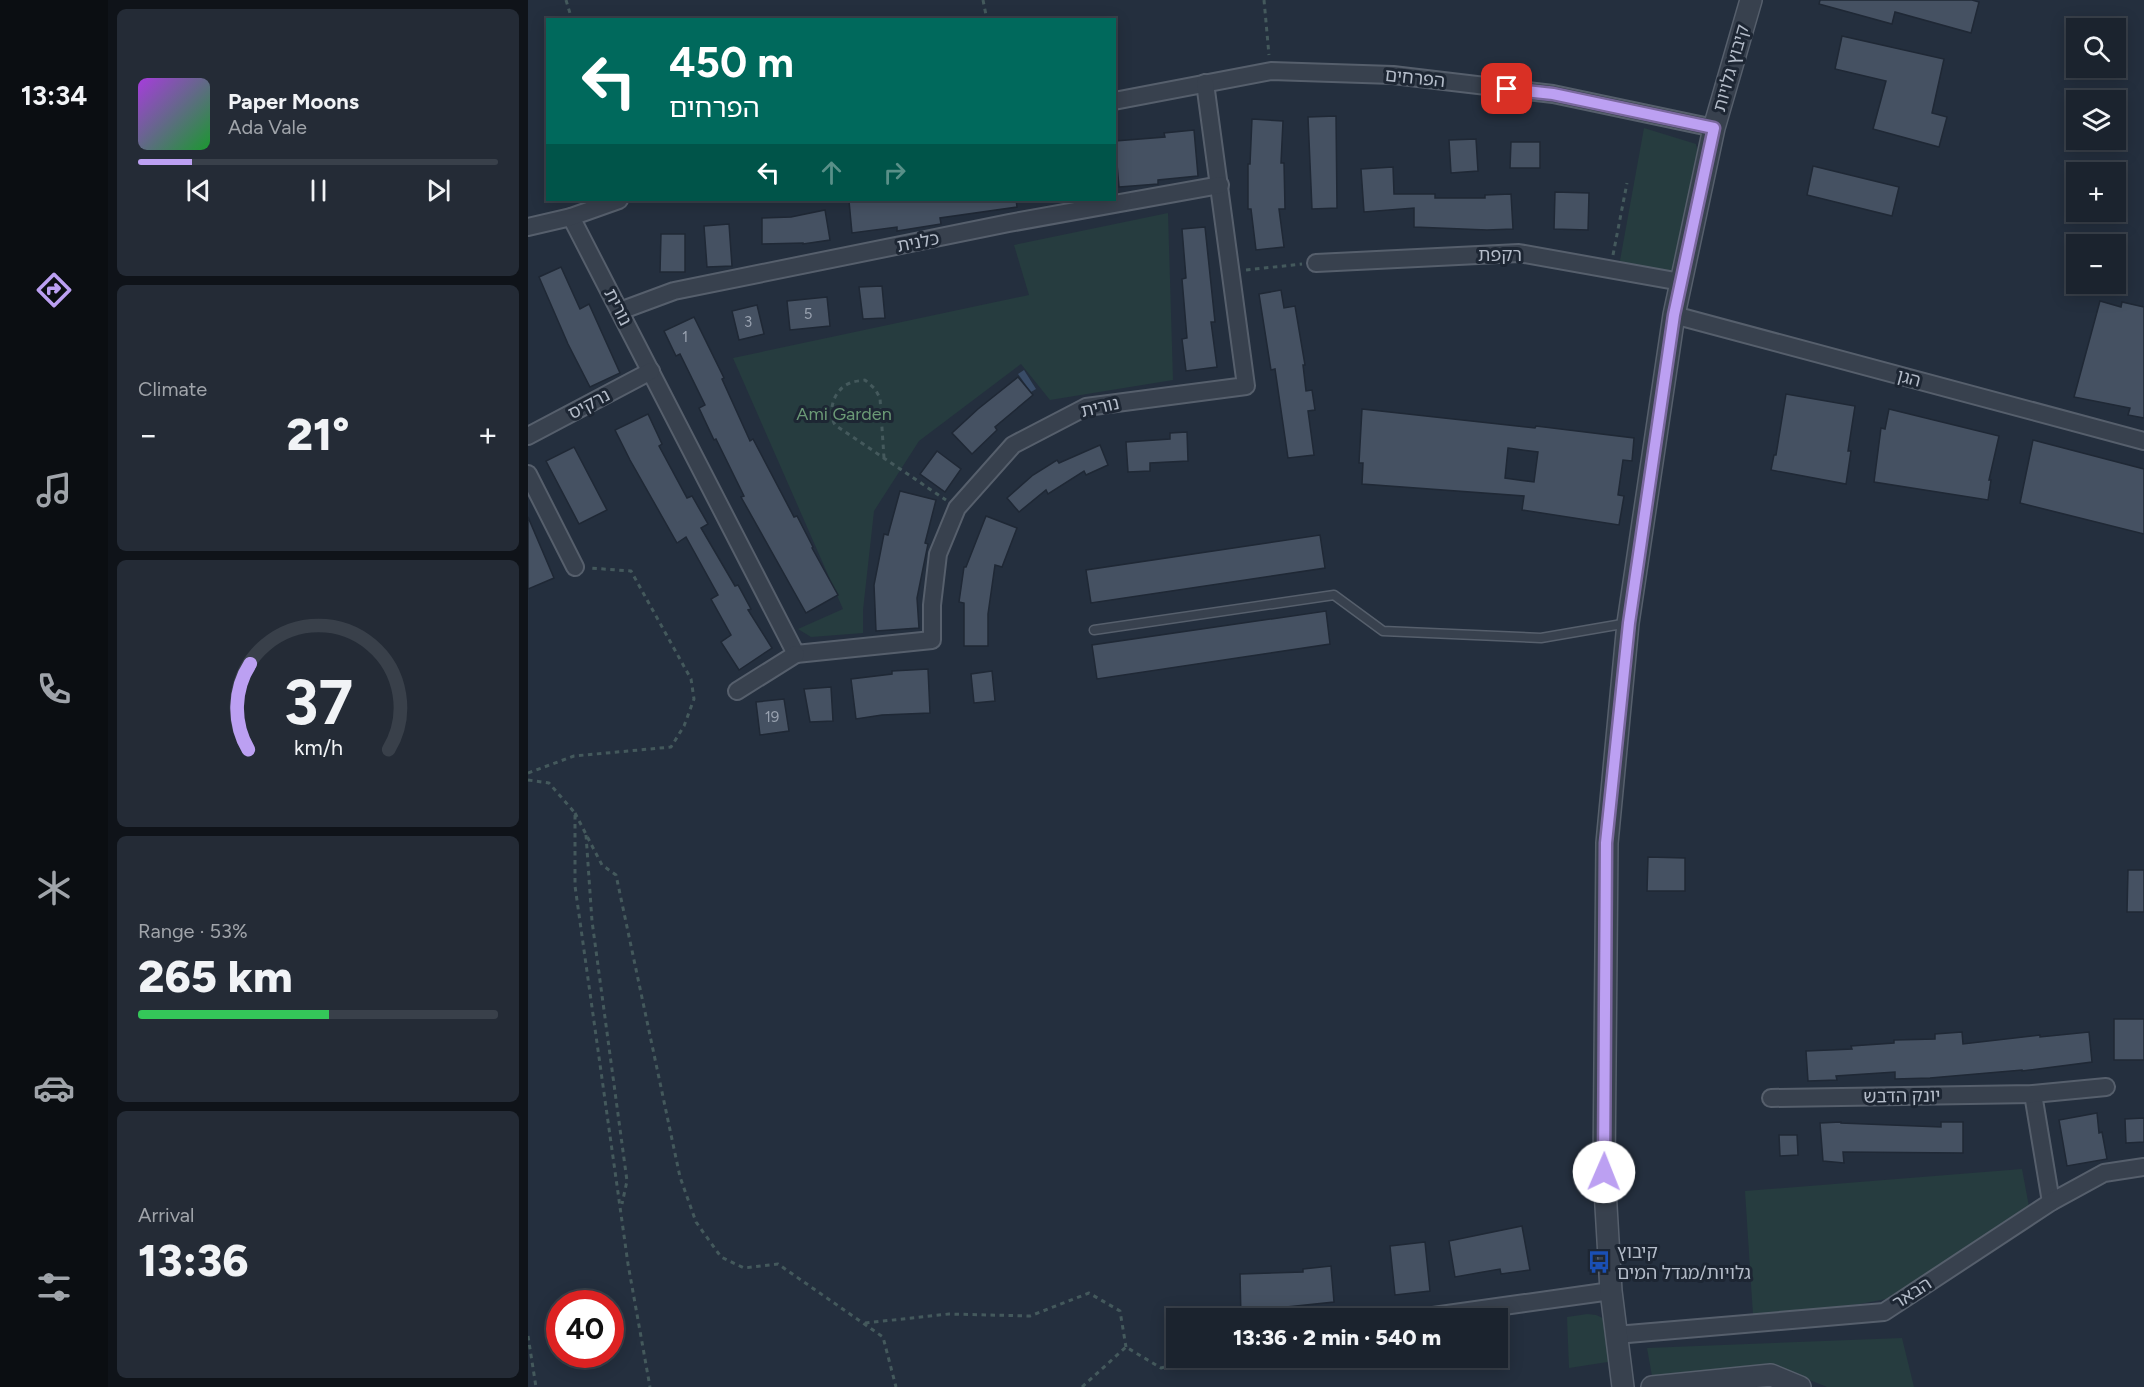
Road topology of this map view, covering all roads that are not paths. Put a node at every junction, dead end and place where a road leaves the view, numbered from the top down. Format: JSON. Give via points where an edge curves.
{"nodes":[{"id":1,"x":1751,"y":0,"type":"edge"},
{"id":2,"x":1204,"y":83,"type":"junction"},
{"id":3,"x":1116,"y":101,"type":"edge"},
{"id":4,"x":1714,"y":128,"type":"junction"},
{"id":5,"x":1220,"y":185,"type":"junction"},
{"id":6,"x":616,"y":201,"type":"edge"},
{"id":7,"x":571,"y":218,"type":"junction"},
{"id":8,"x":528,"y":227,"type":"edge"},
{"id":9,"x":1316,"y":263,"type":"road end"},
{"id":10,"x":1681,"y":282,"type":"junction"},
{"id":11,"x":620,"y":311,"type":"junction"},
{"id":12,"x":1674,"y":315,"type":"junction"},
{"id":13,"x":651,"y":371,"type":"junction"},
{"id":14,"x":528,"y":436,"type":"edge"},
{"id":15,"x":2144,"y":441,"type":"edge"},
{"id":16,"x":528,"y":474,"type":"edge"},
{"id":17,"x":575,"y":567,"type":"road end"},
{"id":18,"x":1629,"y":623,"type":"junction"},
{"id":19,"x":1094,"y":630,"type":"dead end"},
{"id":20,"x":795,"y":654,"type":"junction"},
{"id":21,"x":737,"y":691,"type":"dead end"},
{"id":22,"x":2106,"y":1087,"type":"dead end"},
{"id":23,"x":2033,"y":1094,"type":"junction"},
{"id":24,"x":1771,"y":1098,"type":"dead end"},
{"id":25,"x":2144,"y":1167,"type":"edge"},
{"id":26,"x":2051,"y":1202,"type":"junction"},
{"id":27,"x":1611,"y":1291,"type":"junction"},
{"id":28,"x":1490,"y":1308,"type":"edge"},
{"id":29,"x":1616,"y":1335,"type":"junction"},
{"id":30,"x":1623,"y":1387,"type":"edge"},
{"id":31,"x":1652,"y":1387,"type":"edge"},
{"id":32,"x":1800,"y":1387,"type":"edge"}],
"edges":[{"from":1,"to":4,"type":"street","name":"קיבוץ גלויות"},
{"from":2,"to":3,"type":"street","name":"הפרחים"},
{"from":2,"to":4,"type":"street","name":"הפרחים","via":[[1271,71],[1393,75],[1553,94]]},
{"from":2,"to":5,"type":"street","name":"נורית"},
{"from":4,"to":10,"type":"street","name":"קיבוץ גלויות"},
{"from":5,"to":11,"type":"street","name":"כלנית","via":[[674,291]]},
{"from":5,"to":20,"type":"street","name":"נורית","via":[[1246,386],[1086,407],[1013,445],[957,508],[938,554],[932,640]]},
{"from":6,"to":7,"type":"street"},
{"from":7,"to":8,"type":"street"},
{"from":7,"to":11,"type":"street","name":"נורית"},
{"from":9,"to":10,"type":"street","name":"רקפת","via":[[1519,253]]},
{"from":10,"to":12,"type":"street","name":"קיבוץ גלויות"},
{"from":11,"to":13,"type":"street","name":"נורית"},
{"from":12,"to":15,"type":"street","name":"הגן"},
{"from":12,"to":18,"type":"street","name":"קיבוץ גלויות"},
{"from":13,"to":14,"type":"street","name":"נרקיס"},
{"from":13,"to":20,"type":"street","name":"נורית"},
{"from":16,"to":17,"type":"street"},
{"from":18,"to":19,"type":"lane","via":[[1540,638],[1383,631],[1334,595]]},
{"from":18,"to":27,"type":"street","name":"קיבוץ גלויות","via":[[1606,843],[1604,1172]]},
{"from":20,"to":21,"type":"street","name":"נורית"},
{"from":22,"to":23,"type":"street","name":"יונק הדבש"},
{"from":23,"to":24,"type":"street","name":"יונק הדבש"},
{"from":23,"to":26,"type":"street"},
{"from":25,"to":26,"type":"street","name":"הבאר","via":[[2104,1173]]},
{"from":26,"to":29,"type":"street","name":"הבאר","via":[[1884,1312]]},
{"from":27,"to":28,"type":"street"},
{"from":27,"to":29,"type":"street","name":"קיבוץ גלויות"},
{"from":29,"to":30,"type":"street","name":"קיבוץ גלויות"},
{"from":31,"to":32,"type":"street","via":[[1771,1375]]}]}
